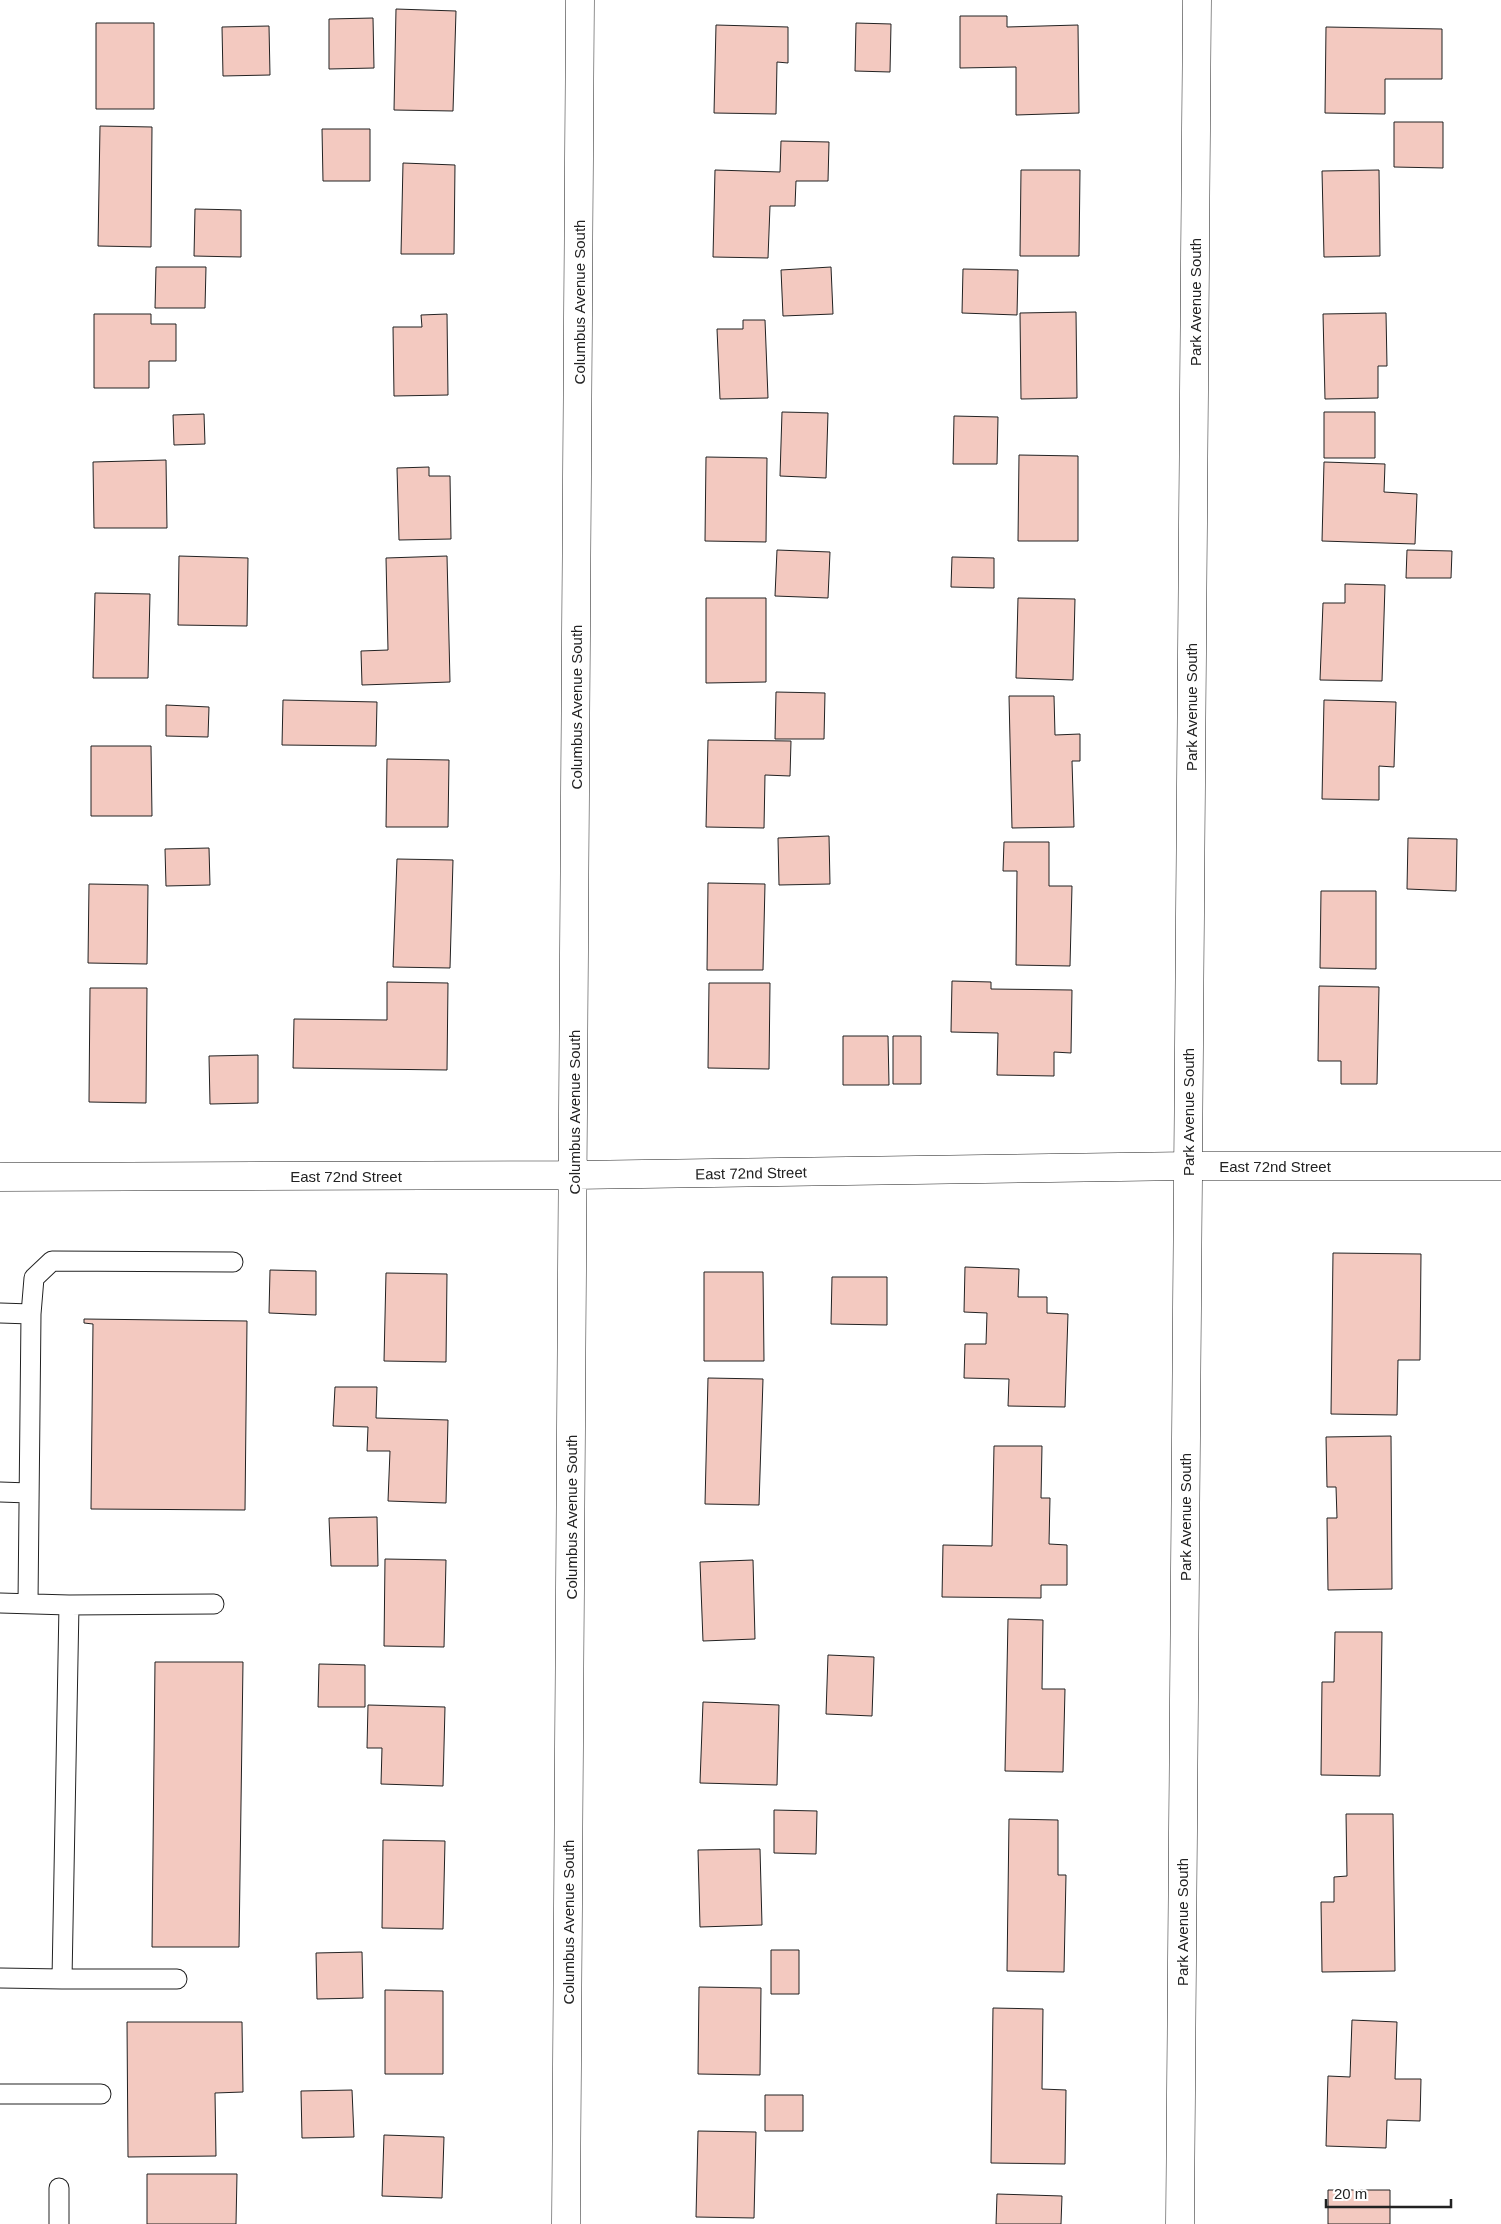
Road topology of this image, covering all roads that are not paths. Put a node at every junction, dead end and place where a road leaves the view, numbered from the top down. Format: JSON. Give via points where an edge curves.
{"nodes":[{"id":1,"x":580,"y":0,"type":"edge"},
{"id":2,"x":1197,"y":0,"type":"edge"},
{"id":3,"x":1188,"y":1166,"type":"junction"},
{"id":4,"x":1501,"y":1166,"type":"edge"},
{"id":5,"x":574,"y":1175,"type":"junction"},
{"id":6,"x":0,"y":1177,"type":"edge"},
{"id":7,"x":233,"y":1262,"type":"dead end"},
{"id":8,"x":0,"y":1313,"type":"edge"},
{"id":9,"x":32,"y":1314,"type":"junction"},
{"id":10,"x":0,"y":1492,"type":"edge"},
{"id":11,"x":30,"y":1493,"type":"junction"},
{"id":12,"x":0,"y":1602,"type":"edge"},
{"id":13,"x":28,"y":1603,"type":"junction"},
{"id":14,"x":214,"y":1604,"type":"dead end"},
{"id":15,"x":70,"y":1605,"type":"junction"},
{"id":16,"x":0,"y":1978,"type":"edge"},
{"id":17,"x":62,"y":1979,"type":"junction"},
{"id":18,"x":177,"y":1979,"type":"dead end"},
{"id":19,"x":0,"y":2094,"type":"edge"},
{"id":20,"x":101,"y":2094,"type":"dead end"},
{"id":21,"x":59,"y":2188,"type":"dead end"},
{"id":22,"x":59,"y":2224,"type":"edge"},
{"id":23,"x":566,"y":2224,"type":"edge"},
{"id":24,"x":1180,"y":2224,"type":"edge"}],
"edges":[{"from":1,"to":5,"type":"street","name":"Columbus Avenue South"},
{"from":2,"to":3,"type":"street","name":"Park Avenue South"},
{"from":3,"to":4,"type":"street","name":"East 72nd Street"},
{"from":3,"to":5,"type":"street","name":"East 72nd Street"},
{"from":3,"to":24,"type":"street","name":"Park Avenue South"},
{"from":5,"to":6,"type":"street","name":"East 72nd Street"},
{"from":5,"to":23,"type":"street","name":"Columbus Avenue South"},
{"from":7,"to":9,"type":"lane","via":[[52,1261],[34,1278]]},
{"from":8,"to":9,"type":"lane"},
{"from":9,"to":11,"type":"lane"},
{"from":10,"to":11,"type":"lane"},
{"from":11,"to":13,"type":"lane"},
{"from":12,"to":13,"type":"lane"},
{"from":13,"to":15,"type":"lane"},
{"from":14,"to":15,"type":"lane"},
{"from":15,"to":17,"type":"lane"},
{"from":16,"to":17,"type":"lane"},
{"from":17,"to":18,"type":"lane"},
{"from":19,"to":20,"type":"lane"},
{"from":21,"to":22,"type":"lane"}]}
